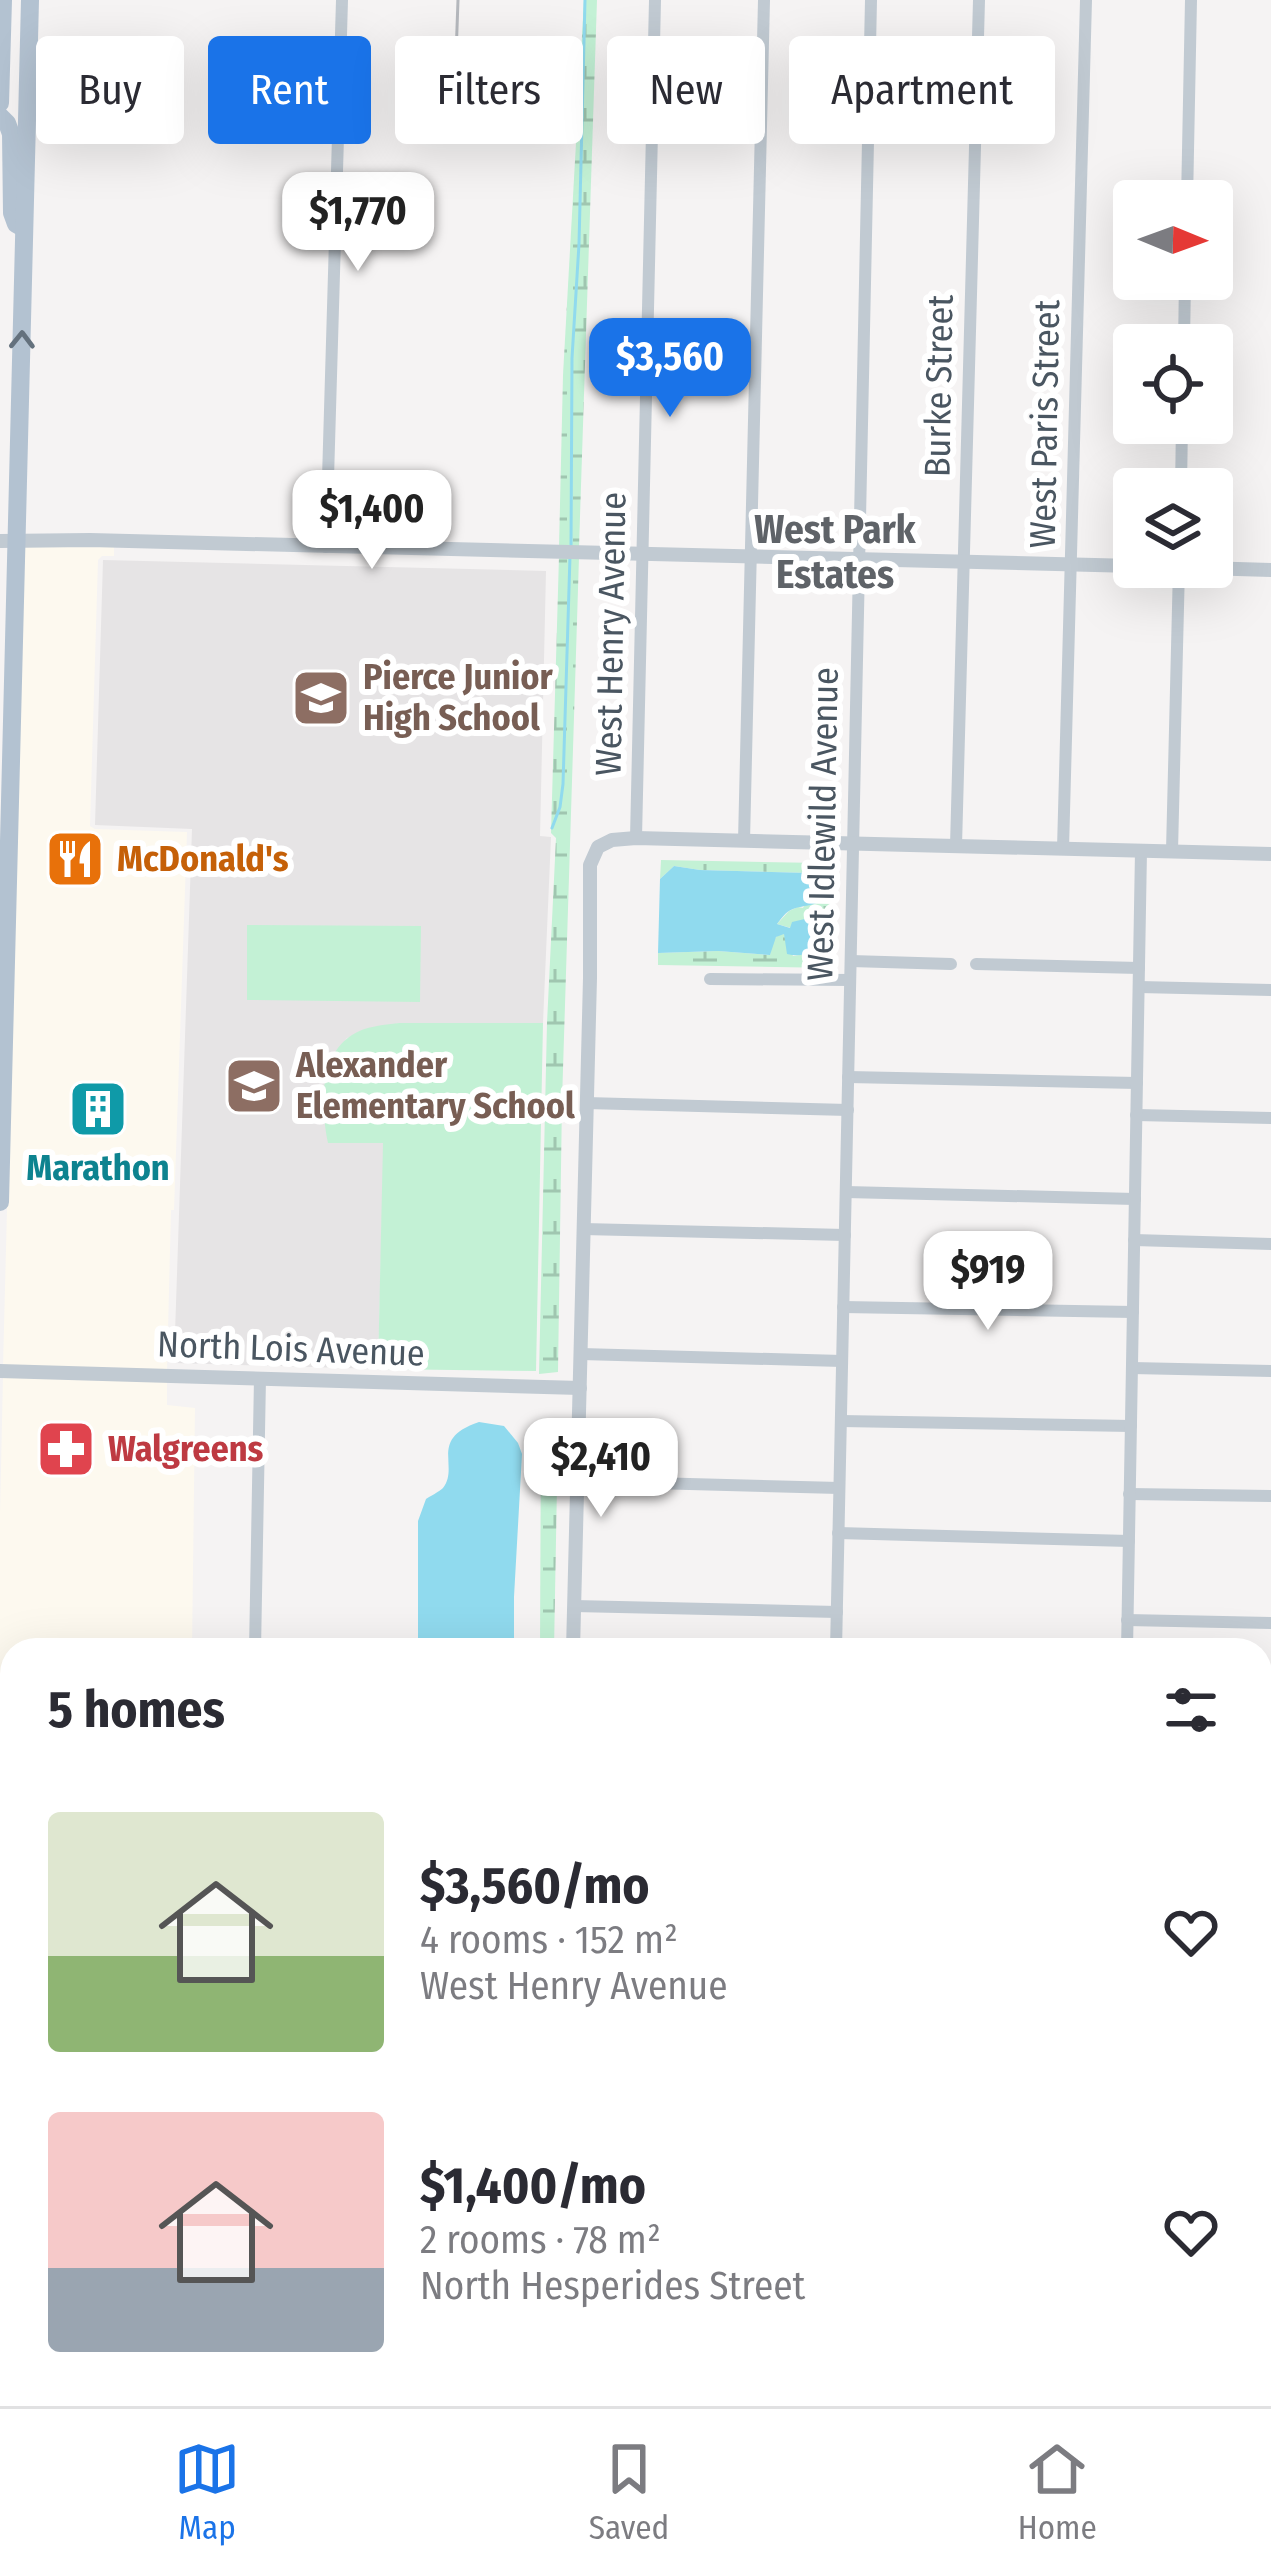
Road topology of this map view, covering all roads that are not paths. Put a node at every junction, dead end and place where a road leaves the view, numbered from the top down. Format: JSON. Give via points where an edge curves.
{"nodes":[{"id":1,"x":3,"y":0,"type":"edge"},
{"id":2,"x":30,"y":0,"type":"edge"},
{"id":3,"x":342,"y":0,"type":"edge"},
{"id":4,"x":655,"y":0,"type":"edge"},
{"id":5,"x":764,"y":0,"type":"edge"},
{"id":6,"x":872,"y":0,"type":"edge"},
{"id":7,"x":979,"y":0,"type":"edge"},
{"id":8,"x":1086,"y":0,"type":"edge"},
{"id":9,"x":1191,"y":0,"type":"edge"},
{"id":10,"x":0,"y":103,"type":"edge"},
{"id":11,"x":0,"y":116,"type":"edge"},
{"id":12,"x":1187,"y":180,"type":"edge"},
{"id":13,"x":24,"y":229,"type":"junction"},
{"id":14,"x":8,"y":541,"type":"edge"},
{"id":15,"x":326,"y":547,"type":"junction"},
{"id":16,"x":644,"y":553,"type":"junction"},
{"id":17,"x":752,"y":556,"type":"junction"},
{"id":18,"x":858,"y":559,"type":"junction"},
{"id":19,"x":965,"y":562,"type":"junction"},
{"id":20,"x":1072,"y":565,"type":"junction"},
{"id":21,"x":1113,"y":566,"type":"edge"},
{"id":22,"x":1233,"y":569,"type":"edge"},
{"id":23,"x":1271,"y":570,"type":"edge"},
{"id":24,"x":1178,"y":588,"type":"edge"},
{"id":25,"x":5,"y":787,"type":"edge"},
{"id":26,"x":636,"y":838,"type":"junction"},
{"id":27,"x":744,"y":841,"type":"junction"},
{"id":28,"x":854,"y":844,"type":"junction"},
{"id":29,"x":956,"y":846,"type":"junction"},
{"id":30,"x":1063,"y":849,"type":"junction"},
{"id":31,"x":1141,"y":850,"type":"junction"},
{"id":32,"x":1172,"y":851,"type":"junction"},
{"id":33,"x":1271,"y":854,"type":"edge"},
{"id":34,"x":3,"y":933,"type":"edge"},
{"id":35,"x":851,"y":961,"type":"junction"},
{"id":36,"x":951,"y":964,"type":"dead end"},
{"id":37,"x":976,"y":964,"type":"dead end"},
{"id":38,"x":1139,"y":968,"type":"junction"},
{"id":39,"x":710,"y":980,"type":"dead end"},
{"id":40,"x":850,"y":980,"type":"junction"},
{"id":41,"x":1139,"y":987,"type":"junction"},
{"id":42,"x":1271,"y":990,"type":"edge"},
{"id":43,"x":848,"y":1077,"type":"junction"},
{"id":44,"x":1,"y":1078,"type":"edge"},
{"id":45,"x":1137,"y":1083,"type":"junction"},
{"id":46,"x":586,"y":1103,"type":"junction"},
{"id":47,"x":848,"y":1110,"type":"junction"},
{"id":48,"x":1136,"y":1114,"type":"junction"},
{"id":49,"x":1271,"y":1118,"type":"edge"},
{"id":50,"x":846,"y":1192,"type":"junction"},
{"id":51,"x":0,"y":1196,"type":"edge"},
{"id":52,"x":1135,"y":1199,"type":"junction"},
{"id":53,"x":583,"y":1229,"type":"junction"},
{"id":54,"x":845,"y":1235,"type":"junction"},
{"id":55,"x":1134,"y":1240,"type":"junction"},
{"id":56,"x":1271,"y":1244,"type":"edge"},
{"id":57,"x":843,"y":1306,"type":"junction"},
{"id":58,"x":1133,"y":1312,"type":"junction"},
{"id":59,"x":581,"y":1354,"type":"junction"},
{"id":60,"x":842,"y":1360,"type":"junction"},
{"id":61,"x":1132,"y":1369,"type":"junction"},
{"id":62,"x":0,"y":1371,"type":"edge"},
{"id":63,"x":1271,"y":1372,"type":"edge"},
{"id":64,"x":260,"y":1378,"type":"junction"},
{"id":65,"x":580,"y":1388,"type":"junction"},
{"id":66,"x":841,"y":1421,"type":"junction"},
{"id":67,"x":1131,"y":1426,"type":"junction"},
{"id":68,"x":577,"y":1481,"type":"junction"},
{"id":69,"x":839,"y":1488,"type":"junction"},
{"id":70,"x":1130,"y":1494,"type":"junction"},
{"id":71,"x":1271,"y":1496,"type":"edge"},
{"id":72,"x":838,"y":1533,"type":"junction"},
{"id":73,"x":1129,"y":1540,"type":"junction"},
{"id":74,"x":574,"y":1606,"type":"junction"},
{"id":75,"x":837,"y":1612,"type":"junction"},
{"id":76,"x":1127,"y":1620,"type":"junction"},
{"id":77,"x":1271,"y":1623,"type":"edge"},
{"id":78,"x":255,"y":1638,"type":"edge"},
{"id":79,"x":573,"y":1638,"type":"edge"},
{"id":80,"x":836,"y":1638,"type":"edge"},
{"id":81,"x":1127,"y":1638,"type":"edge"}],
"edges":[{"from":1,"to":10,"type":"main road"},
{"from":2,"to":13,"type":"main road"},
{"from":3,"to":15,"type":"street"},
{"from":4,"to":16,"type":"street","name":"West Henry Avenue"},
{"from":5,"to":17,"type":"street"},
{"from":6,"to":18,"type":"street","name":"West Idlewild Avenue"},
{"from":7,"to":19,"type":"street","name":"Burke Street"},
{"from":8,"to":20,"type":"street","name":"West Paris Street"},
{"from":9,"to":12,"type":"street"},
{"from":11,"to":13,"type":"main road","via":[[10,134],[12,213]]},
{"from":14,"to":13,"type":"main road","one_way":true},
{"from":14,"to":15,"type":"street"},
{"from":14,"to":25,"type":"main road"},
{"from":15,"to":16,"type":"street"},
{"from":16,"to":17,"type":"street"},
{"from":16,"to":26,"type":"street","name":"West Henry Avenue"},
{"from":17,"to":18,"type":"street"},
{"from":17,"to":27,"type":"street"},
{"from":18,"to":19,"type":"street"},
{"from":18,"to":28,"type":"street","name":"West Idlewild Avenue"},
{"from":19,"to":20,"type":"street"},
{"from":19,"to":29,"type":"street","name":"Burke Street"},
{"from":20,"to":21,"type":"street"},
{"from":20,"to":30,"type":"street","name":"West Paris Street"},
{"from":22,"to":23,"type":"street"},
{"from":24,"to":32,"type":"street"},
{"from":25,"to":34,"type":"main road"},
{"from":26,"to":27,"type":"street"},
{"from":26,"to":46,"type":"street","via":[[598,847],[590,865]]},
{"from":27,"to":28,"type":"street"},
{"from":28,"to":29,"type":"street"},
{"from":28,"to":35,"type":"street","name":"West Idlewild Avenue"},
{"from":29,"to":30,"type":"street"},
{"from":30,"to":31,"type":"street"},
{"from":31,"to":32,"type":"street"},
{"from":31,"to":38,"type":"street"},
{"from":32,"to":33,"type":"street"},
{"from":34,"to":44,"type":"main road"},
{"from":35,"to":36,"type":"street"},
{"from":35,"to":40,"type":"street","name":"West Idlewild Avenue"},
{"from":37,"to":38,"type":"street"},
{"from":38,"to":41,"type":"street"},
{"from":39,"to":40,"type":"street"},
{"from":40,"to":43,"type":"street","name":"West Idlewild Avenue"},
{"from":41,"to":42,"type":"street"},
{"from":41,"to":45,"type":"street"},
{"from":43,"to":45,"type":"street"},
{"from":43,"to":47,"type":"street","name":"West Idlewild Avenue"},
{"from":44,"to":51,"type":"main road"},
{"from":45,"to":48,"type":"street"},
{"from":46,"to":47,"type":"street"},
{"from":46,"to":53,"type":"street"},
{"from":47,"to":50,"type":"street","name":"West Idlewild Avenue"},
{"from":48,"to":49,"type":"street"},
{"from":48,"to":52,"type":"street"},
{"from":50,"to":52,"type":"street"},
{"from":50,"to":54,"type":"street","name":"West Idlewild Avenue"},
{"from":52,"to":55,"type":"street"},
{"from":53,"to":54,"type":"street"},
{"from":53,"to":59,"type":"street"},
{"from":54,"to":57,"type":"street","name":"West Idlewild Avenue"},
{"from":55,"to":56,"type":"street"},
{"from":55,"to":58,"type":"street"},
{"from":57,"to":58,"type":"street"},
{"from":57,"to":60,"type":"street","name":"West Idlewild Avenue"},
{"from":58,"to":61,"type":"street"},
{"from":59,"to":60,"type":"street"},
{"from":59,"to":65,"type":"street"},
{"from":60,"to":66,"type":"street","name":"West Idlewild Avenue"},
{"from":61,"to":63,"type":"street"},
{"from":61,"to":67,"type":"street"},
{"from":62,"to":64,"type":"street","name":"North Lois Avenue"},
{"from":64,"to":65,"type":"street","name":"North Lois Avenue"},
{"from":64,"to":78,"type":"street"},
{"from":65,"to":68,"type":"street"},
{"from":66,"to":67,"type":"street"},
{"from":66,"to":69,"type":"street","name":"West Idlewild Avenue"},
{"from":67,"to":70,"type":"street"},
{"from":68,"to":69,"type":"street"},
{"from":68,"to":74,"type":"street"},
{"from":69,"to":72,"type":"street","name":"West Idlewild Avenue"},
{"from":70,"to":71,"type":"street"},
{"from":70,"to":73,"type":"street"},
{"from":72,"to":73,"type":"street"},
{"from":72,"to":75,"type":"street","name":"West Idlewild Avenue"},
{"from":73,"to":76,"type":"street"},
{"from":74,"to":75,"type":"street"},
{"from":74,"to":79,"type":"street"},
{"from":75,"to":80,"type":"street","name":"West Idlewild Avenue"},
{"from":76,"to":77,"type":"street"},
{"from":76,"to":81,"type":"street"}]}
